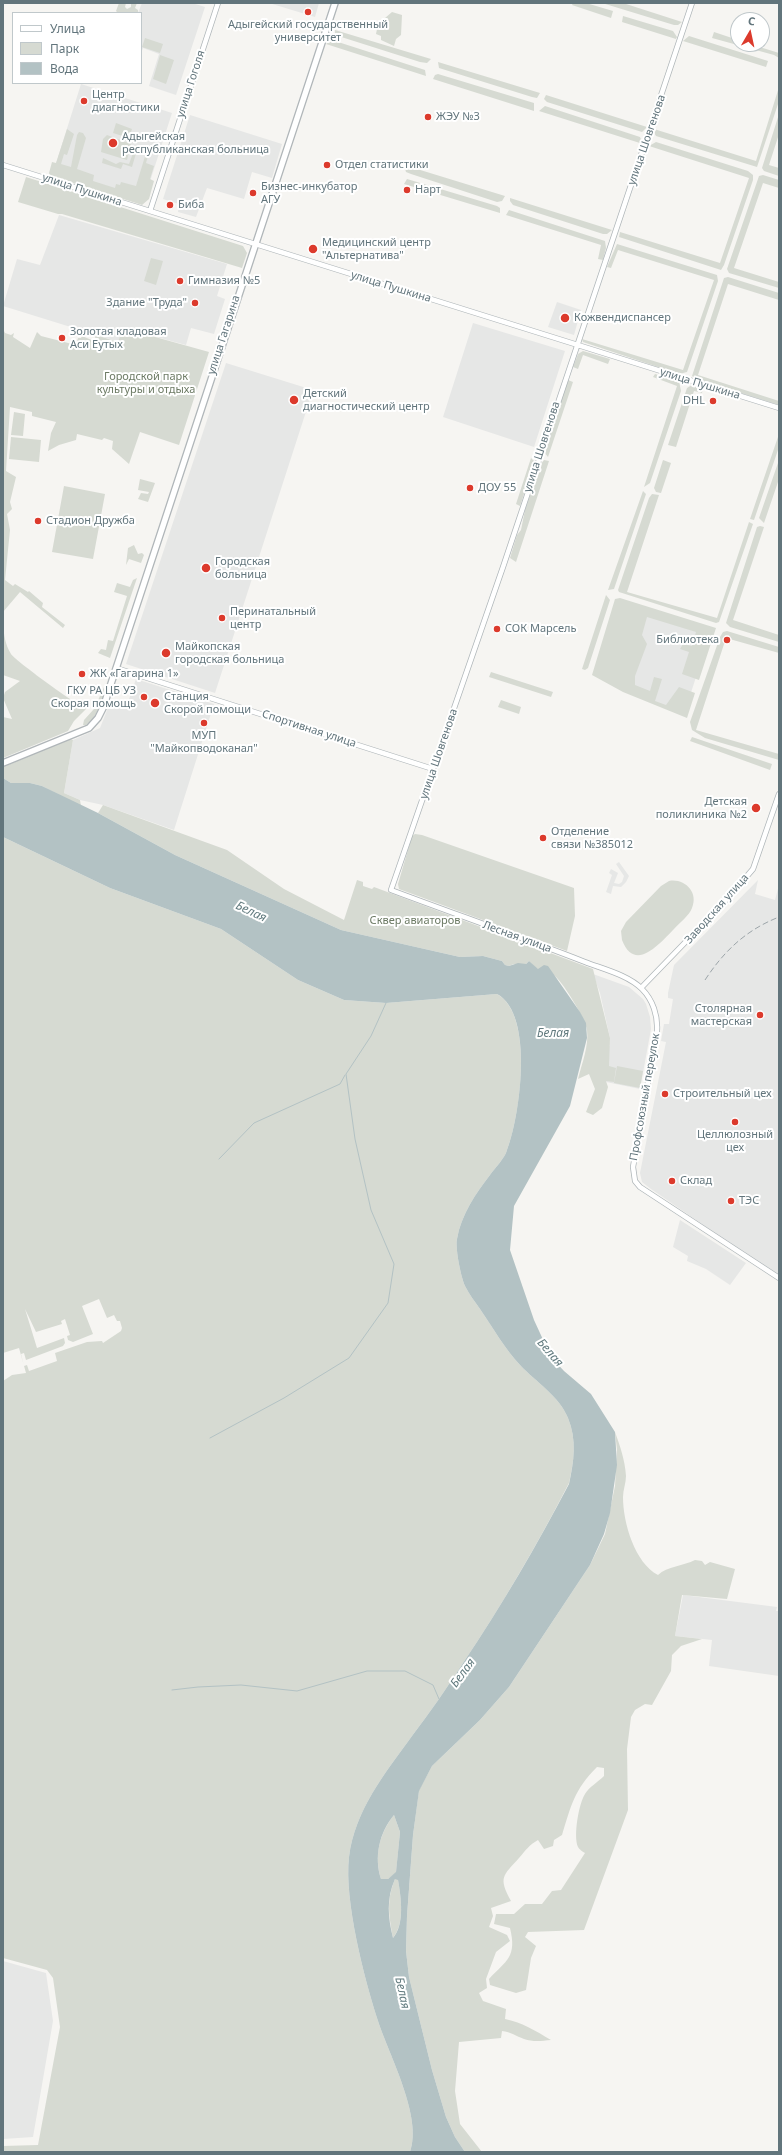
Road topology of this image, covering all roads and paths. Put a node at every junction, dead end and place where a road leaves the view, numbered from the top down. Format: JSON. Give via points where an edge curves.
{"nodes":[{"id":1,"x":218,"y":3,"type":"edge"},
{"id":2,"x":334,"y":3,"type":"edge"},
{"id":3,"x":692,"y":3,"type":"edge"},
{"id":4,"x":3,"y":165,"type":"edge"},
{"id":5,"x":150,"y":212,"type":"junction"},
{"id":6,"x":254,"y":245,"type":"junction"},
{"id":7,"x":576,"y":346,"type":"junction"},
{"id":8,"x":779,"y":408,"type":"edge"},
{"id":9,"x":116,"y":668,"type":"junction"},
{"id":10,"x":3,"y":763,"type":"edge"},
{"id":11,"x":433,"y":769,"type":"junction"},
{"id":12,"x":779,"y":794,"type":"edge"},
{"id":13,"x":391,"y":890,"type":"joint"},
{"id":14,"x":642,"y":988,"type":"junction"},
{"id":15,"x":779,"y":1278,"type":"edge"}],
"edges":[{"from":1,"to":5,"type":"main road","name":"улица Гоголя"},
{"from":2,"to":6,"type":"main road","name":"улица Гагарина"},
{"from":3,"to":7,"type":"main road","name":"улица Шовгенова"},
{"from":4,"to":5,"type":"main road","name":"улица Пушкина"},
{"from":5,"to":6,"type":"main road","name":"улица Пушкина"},
{"from":6,"to":7,"type":"main road","name":"улица Пушкина"},
{"from":6,"to":9,"type":"main road","name":"улица Гагарина"},
{"from":7,"to":8,"type":"main road","name":"улица Пушкина"},
{"from":7,"to":11,"type":"main road","name":"улица Шовгенова"},
{"from":9,"to":10,"type":"main road","name":"улица Гагарина","via":[[100,713],[89,728]]},
{"from":9,"to":11,"type":"main road","name":"Спортивная улица"},
{"from":11,"to":13,"type":"main road","name":"улица Шовгенова"},
{"from":12,"to":14,"type":"main road","name":"Заводская улица","via":[[753,870]]},
{"from":13,"to":14,"type":"main road","name":"Лесная улица","via":[[567,955]]},
{"from":14,"to":15,"type":"main road","name":"Профсоюзный переулок","via":[[658,1017],[633,1167],[636,1181],[640,1187]]}]}
